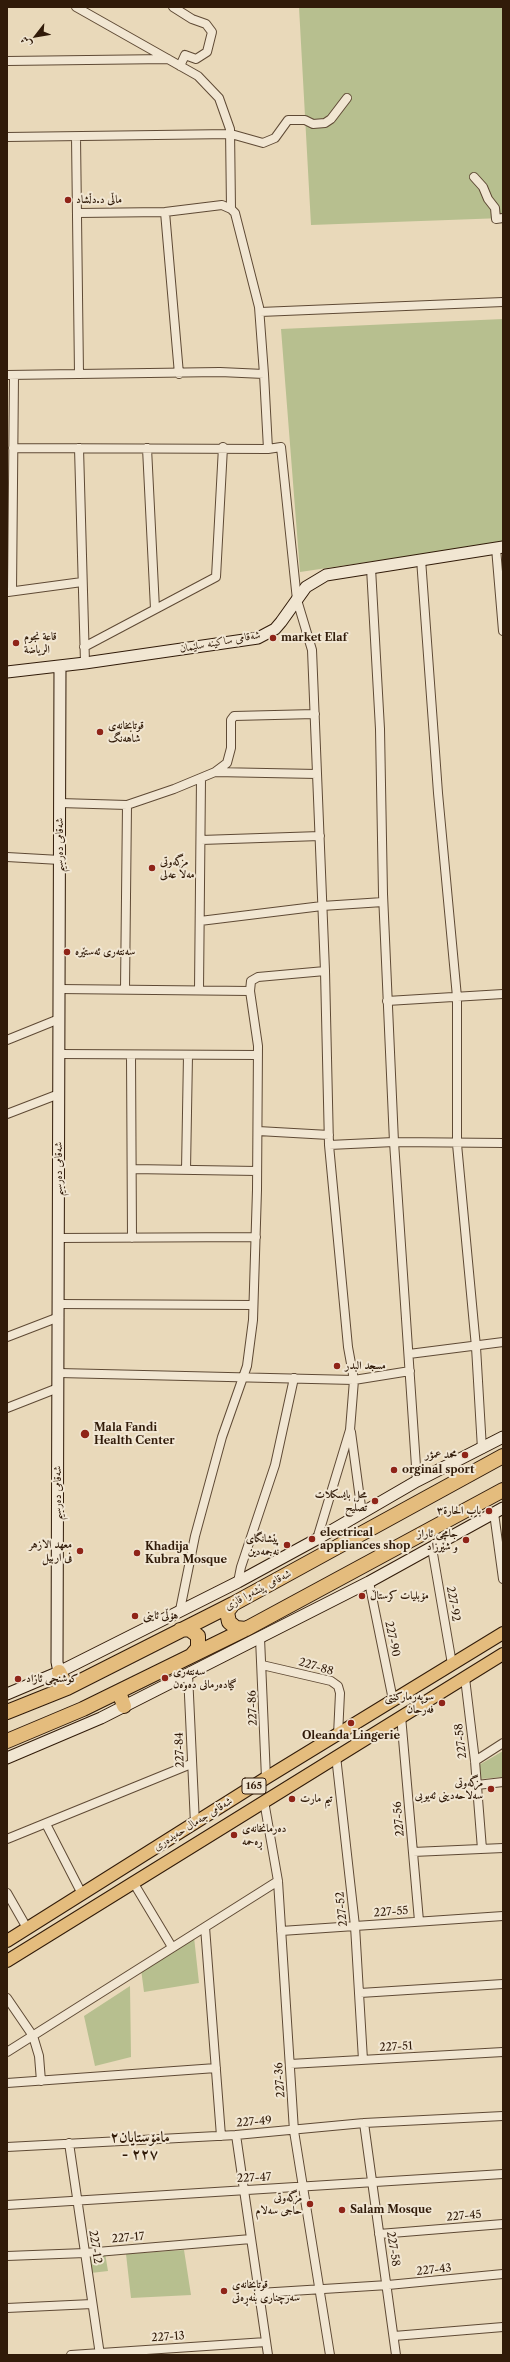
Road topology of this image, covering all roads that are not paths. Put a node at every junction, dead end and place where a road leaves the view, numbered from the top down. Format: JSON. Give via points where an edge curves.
{"nodes":[{"id":1,"x":76,"y":7,"type":"edge"},
{"id":2,"x":173,"y":7,"type":"edge"},
{"id":3,"x":169,"y":59,"type":"junction"},
{"id":4,"x":7,"y":61,"type":"edge"},
{"id":5,"x":180,"y":66,"type":"junction"},
{"id":6,"x":347,"y":98,"type":"dead end"},
{"id":7,"x":230,"y":134,"type":"junction"},
{"id":8,"x":7,"y":137,"type":"edge"},
{"id":9,"x":76,"y":137,"type":"junction"},
{"id":10,"x":474,"y":177,"type":"dead end"},
{"id":11,"x":231,"y":209,"type":"junction"},
{"id":12,"x":165,"y":212,"type":"junction"},
{"id":13,"x":78,"y":213,"type":"junction"},
{"id":14,"x":503,"y":218,"type":"edge"},
{"id":15,"x":503,"y":302,"type":"edge"},
{"id":16,"x":260,"y":312,"type":"junction"},
{"id":17,"x":79,"y":374,"type":"junction"},
{"id":18,"x":179,"y":374,"type":"junction"},
{"id":19,"x":264,"y":374,"type":"junction"},
{"id":20,"x":10,"y":375,"type":"edge"},
{"id":21,"x":224,"y":447,"type":"junction"},
{"id":22,"x":13,"y":448,"type":"junction"},
{"id":23,"x":79,"y":448,"type":"junction"},
{"id":24,"x":147,"y":448,"type":"junction"},
{"id":25,"x":268,"y":449,"type":"junction"},
{"id":26,"x":10,"y":506,"type":"edge"},
{"id":27,"x":500,"y":548,"type":"edge"},
{"id":28,"x":421,"y":559,"type":"junction"},
{"id":29,"x":371,"y":568,"type":"junction"},
{"id":30,"x":82,"y":582,"type":"junction"},
{"id":31,"x":9,"y":592,"type":"edge"},
{"id":32,"x":298,"y":600,"type":"junction"},
{"id":33,"x":155,"y":609,"type":"junction"},
{"id":34,"x":503,"y":631,"type":"edge"},
{"id":35,"x":84,"y":647,"type":"junction"},
{"id":36,"x":85,"y":663,"type":"junction"},
{"id":37,"x":60,"y":666,"type":"junction"},
{"id":38,"x":7,"y":672,"type":"edge"},
{"id":39,"x":315,"y":714,"type":"junction"},
{"id":40,"x":215,"y":772,"type":"junction"},
{"id":41,"x":317,"y":774,"type":"junction"},
{"id":42,"x":201,"y":778,"type":"junction"},
{"id":43,"x":60,"y":803,"type":"junction"},
{"id":44,"x":127,"y":805,"type":"junction"},
{"id":45,"x":320,"y":836,"type":"junction"},
{"id":46,"x":201,"y":840,"type":"junction"},
{"id":47,"x":7,"y":857,"type":"edge"},
{"id":48,"x":60,"y":860,"type":"junction"},
{"id":49,"x":383,"y":902,"type":"junction"},
{"id":50,"x":322,"y":906,"type":"junction"},
{"id":51,"x":200,"y":921,"type":"junction"},
{"id":52,"x":325,"y":971,"type":"junction"},
{"id":53,"x":60,"y":989,"type":"junction"},
{"id":54,"x":125,"y":989,"type":"junction"},
{"id":55,"x":199,"y":990,"type":"junction"},
{"id":56,"x":250,"y":991,"type":"junction"},
{"id":57,"x":503,"y":994,"type":"edge"},
{"id":58,"x":457,"y":997,"type":"junction"},
{"id":59,"x":387,"y":1001,"type":"junction"},
{"id":60,"x":60,"y":1019,"type":"junction"},
{"id":61,"x":7,"y":1040,"type":"edge"},
{"id":62,"x":59,"y":1054,"type":"junction"},
{"id":63,"x":131,"y":1055,"type":"junction"},
{"id":64,"x":188,"y":1055,"type":"junction"},
{"id":65,"x":258,"y":1055,"type":"junction"},
{"id":66,"x":59,"y":1094,"type":"junction"},
{"id":67,"x":7,"y":1114,"type":"edge"},
{"id":68,"x":258,"y":1131,"type":"junction"},
{"id":69,"x":329,"y":1135,"type":"junction"},
{"id":70,"x":394,"y":1142,"type":"junction"},
{"id":71,"x":503,"y":1143,"type":"edge"},
{"id":72,"x":457,"y":1144,"type":"junction"},
{"id":73,"x":329,"y":1145,"type":"junction"},
{"id":74,"x":132,"y":1169,"type":"junction"},
{"id":75,"x":186,"y":1170,"type":"junction"},
{"id":76,"x":257,"y":1170,"type":"junction"},
{"id":77,"x":256,"y":1237,"type":"junction"},
{"id":78,"x":59,"y":1238,"type":"junction"},
{"id":79,"x":132,"y":1238,"type":"junction"},
{"id":80,"x":59,"y":1304,"type":"junction"},
{"id":81,"x":253,"y":1305,"type":"junction"},
{"id":82,"x":59,"y":1317,"type":"junction"},
{"id":83,"x":7,"y":1337,"type":"edge"},
{"id":84,"x":503,"y":1342,"type":"edge"},
{"id":85,"x":476,"y":1347,"type":"junction"},
{"id":86,"x":409,"y":1354,"type":"junction"},
{"id":87,"x":410,"y":1371,"type":"junction"},
{"id":88,"x":59,"y":1373,"type":"junction"},
{"id":89,"x":243,"y":1377,"type":"junction"},
{"id":90,"x":294,"y":1378,"type":"junction"},
{"id":91,"x":354,"y":1380,"type":"junction"},
{"id":92,"x":58,"y":1388,"type":"junction"},
{"id":93,"x":7,"y":1408,"type":"edge"},
{"id":94,"x":350,"y":1430,"type":"junction"},
{"id":95,"x":503,"y":1437,"type":"edge"},
{"id":96,"x":482,"y":1449,"type":"junction"},
{"id":97,"x":503,"y":1456,"type":"edge"},
{"id":98,"x":417,"y":1481,"type":"junction"},
{"id":99,"x":503,"y":1490,"type":"edge"},
{"id":100,"x":498,"y":1511,"type":"edge"},
{"id":101,"x":362,"y":1514,"type":"junction"},
{"id":102,"x":317,"y":1540,"type":"junction"},
{"id":103,"x":432,"y":1548,"type":"junction"},
{"id":104,"x":503,"y":1579,"type":"edge"},
{"id":105,"x":238,"y":1582,"type":"junction"},
{"id":106,"x":369,"y":1582,"type":"junction"},
{"id":107,"x":233,"y":1604,"type":"junction"},
{"id":108,"x":180,"y":1610,"type":"junction"},
{"id":109,"x":246,"y":1628,"type":"junction"},
{"id":110,"x":180,"y":1630,"type":"junction"},
{"id":111,"x":503,"y":1633,"type":"edge"},
{"id":112,"x":260,"y":1638,"type":"junction"},
{"id":113,"x":503,"y":1654,"type":"edge"},
{"id":114,"x":192,"y":1655,"type":"junction"},
{"id":115,"x":452,"y":1664,"type":"junction"},
{"id":116,"x":262,"y":1665,"type":"junction"},
{"id":117,"x":59,"y":1672,"type":"junction"},
{"id":118,"x":188,"y":1674,"type":"junction"},
{"id":119,"x":465,"y":1678,"type":"junction"},
{"id":120,"x":67,"y":1688,"type":"junction"},
{"id":121,"x":119,"y":1692,"type":"junction"},
{"id":122,"x":7,"y":1694,"type":"edge"},
{"id":123,"x":393,"y":1700,"type":"junction"},
{"id":124,"x":124,"y":1706,"type":"junction"},
{"id":125,"x":7,"y":1712,"type":"edge"},
{"id":126,"x":401,"y":1716,"type":"junction"},
{"id":127,"x":343,"y":1732,"type":"junction"},
{"id":128,"x":7,"y":1741,"type":"edge"},
{"id":129,"x":503,"y":1743,"type":"edge"},
{"id":130,"x":356,"y":1744,"type":"junction"},
{"id":131,"x":336,"y":1756,"type":"junction"},
{"id":132,"x":7,"y":1758,"type":"edge"},
{"id":133,"x":475,"y":1761,"type":"junction"},
{"id":134,"x":191,"y":1764,"type":"junction"},
{"id":135,"x":266,"y":1778,"type":"junction"},
{"id":136,"x":503,"y":1782,"type":"edge"},
{"id":137,"x":477,"y":1785,"type":"junction"},
{"id":138,"x":264,"y":1801,"type":"junction"},
{"id":139,"x":46,"y":1824,"type":"junction"},
{"id":140,"x":195,"y":1824,"type":"junction"},
{"id":141,"x":7,"y":1839,"type":"edge"},
{"id":142,"x":503,"y":1848,"type":"edge"},
{"id":143,"x":482,"y":1849,"type":"junction"},
{"id":144,"x":413,"y":1852,"type":"junction"},
{"id":145,"x":278,"y":1881,"type":"junction"},
{"id":146,"x":133,"y":1882,"type":"junction"},
{"id":147,"x":7,"y":1893,"type":"edge"},
{"id":148,"x":82,"y":1894,"type":"junction"},
{"id":149,"x":503,"y":1916,"type":"edge"},
{"id":150,"x":419,"y":1921,"type":"junction"},
{"id":151,"x":356,"y":1926,"type":"junction"},
{"id":152,"x":205,"y":1927,"type":"junction"},
{"id":153,"x":27,"y":1928,"type":"junction"},
{"id":154,"x":281,"y":1931,"type":"junction"},
{"id":155,"x":7,"y":1941,"type":"edge"},
{"id":156,"x":172,"y":1947,"type":"junction"},
{"id":157,"x":7,"y":1961,"type":"edge"},
{"id":158,"x":503,"y":1984,"type":"edge"},
{"id":159,"x":360,"y":1993,"type":"junction"},
{"id":160,"x":7,"y":1998,"type":"edge"},
{"id":161,"x":33,"y":2036,"type":"junction"},
{"id":162,"x":7,"y":2052,"type":"edge"},
{"id":163,"x":503,"y":2052,"type":"edge"},
{"id":164,"x":363,"y":2060,"type":"junction"},
{"id":165,"x":290,"y":2064,"type":"junction"},
{"id":166,"x":216,"y":2068,"type":"junction"},
{"id":167,"x":41,"y":2081,"type":"junction"},
{"id":168,"x":7,"y":2083,"type":"edge"},
{"id":169,"x":503,"y":2116,"type":"edge"},
{"id":170,"x":364,"y":2123,"type":"junction"},
{"id":171,"x":294,"y":2131,"type":"junction"},
{"id":172,"x":236,"y":2135,"type":"junction"},
{"id":173,"x":221,"y":2136,"type":"junction"},
{"id":174,"x":69,"y":2143,"type":"junction"},
{"id":175,"x":7,"y":2147,"type":"edge"},
{"id":176,"x":503,"y":2174,"type":"edge"},
{"id":177,"x":372,"y":2182,"type":"junction"},
{"id":178,"x":303,"y":2186,"type":"junction"},
{"id":179,"x":244,"y":2190,"type":"junction"},
{"id":180,"x":76,"y":2201,"type":"junction"},
{"id":181,"x":7,"y":2205,"type":"edge"},
{"id":182,"x":503,"y":2224,"type":"edge"},
{"id":183,"x":379,"y":2234,"type":"junction"},
{"id":184,"x":252,"y":2239,"type":"junction"},
{"id":185,"x":85,"y":2253,"type":"junction"},
{"id":186,"x":7,"y":2256,"type":"edge"},
{"id":187,"x":503,"y":2274,"type":"edge"},
{"id":188,"x":388,"y":2285,"type":"junction"},
{"id":189,"x":319,"y":2289,"type":"junction"},
{"id":190,"x":259,"y":2293,"type":"junction"},
{"id":191,"x":92,"y":2304,"type":"junction"},
{"id":192,"x":7,"y":2308,"type":"edge"},
{"id":193,"x":503,"y":2327,"type":"edge"},
{"id":194,"x":394,"y":2336,"type":"junction"},
{"id":195,"x":266,"y":2342,"type":"junction"},
{"id":196,"x":99,"y":2354,"type":"edge"},
{"id":197,"x":71,"y":2355,"type":"edge"},
{"id":198,"x":268,"y":2355,"type":"edge"},
{"id":199,"x":330,"y":2355,"type":"edge"},
{"id":200,"x":396,"y":2355,"type":"edge"}],
"edges":[{"from":1,"to":3,"type":"street"},
{"from":2,"to":5,"type":"street","via":[[206,24],[212,32],[207,52],[196,58],[186,55]]},
{"from":3,"to":4,"type":"street"},
{"from":3,"to":5,"type":"street"},
{"from":5,"to":7,"type":"street","via":[[198,76],[219,98]]},
{"from":6,"to":7,"type":"street","via":[[325,123],[288,120],[270,142],[263,143]]},
{"from":7,"to":9,"type":"street"},
{"from":7,"to":11,"type":"street"},
{"from":8,"to":9,"type":"street"},
{"from":9,"to":13,"type":"street"},
{"from":10,"to":14,"type":"street","via":[[495,208],[496,219]]},
{"from":11,"to":12,"type":"street","via":[[222,205]]},
{"from":11,"to":16,"type":"street","via":[[235,213]]},
{"from":12,"to":13,"type":"street"},
{"from":12,"to":18,"type":"street"},
{"from":13,"to":17,"type":"street"},
{"from":15,"to":16,"type":"street"},
{"from":16,"to":19,"type":"street"},
{"from":17,"to":18,"type":"street"},
{"from":17,"to":20,"type":"street"},
{"from":18,"to":19,"type":"street"},
{"from":19,"to":25,"type":"street"},
{"from":20,"to":22,"type":"street"},
{"from":21,"to":24,"type":"street"},
{"from":21,"to":25,"type":"street"},
{"from":21,"to":33,"type":"street","via":[[216,577]]},
{"from":22,"to":23,"type":"street"},
{"from":22,"to":26,"type":"street"},
{"from":23,"to":24,"type":"street"},
{"from":23,"to":30,"type":"street"},
{"from":24,"to":33,"type":"street"},
{"from":25,"to":32,"type":"street","via":[[281,447]]},
{"from":26,"to":31,"type":"street"},
{"from":27,"to":28,"type":"street","name":"شەقامی ساکینە سلێمان"},
{"from":27,"to":34,"type":"street"},
{"from":28,"to":29,"type":"street","name":"شەقامی ساکینە سلێمان"},
{"from":28,"to":58,"type":"street","via":[[438,793]]},
{"from":29,"to":32,"type":"street","name":"شەقامی ساکینە سلێمان","via":[[319,578],[306,587]]},
{"from":29,"to":49,"type":"street","via":[[380,729]]},
{"from":30,"to":31,"type":"street"},
{"from":30,"to":35,"type":"street"},
{"from":32,"to":36,"type":"street","name":"شەقامی ساکینە سلێمان","via":[[275,628],[258,638]]},
{"from":32,"to":39,"type":"street","via":[[312,650]]},
{"from":33,"to":35,"type":"street"},
{"from":35,"to":36,"type":"street"},
{"from":36,"to":37,"type":"street","name":"شەقامی ساکینە سلێمان"},
{"from":37,"to":38,"type":"street","name":"شەقامی ساکینە سلێمان"},
{"from":37,"to":43,"type":"street","name":"شەقامی دەرسیم"},
{"from":39,"to":40,"type":"street","via":[[234,716],[231,720],[231,748],[227,763]]},
{"from":39,"to":41,"type":"street"},
{"from":40,"to":41,"type":"street"},
{"from":40,"to":42,"type":"street"},
{"from":41,"to":45,"type":"street"},
{"from":42,"to":44,"type":"street"},
{"from":42,"to":46,"type":"street"},
{"from":43,"to":44,"type":"street"},
{"from":43,"to":48,"type":"street","name":"شەقامی دەرسیم"},
{"from":44,"to":54,"type":"street"},
{"from":45,"to":46,"type":"street"},
{"from":45,"to":50,"type":"street"},
{"from":46,"to":51,"type":"street"},
{"from":47,"to":48,"type":"street"},
{"from":48,"to":53,"type":"street","name":"شەقامی دەرسیم"},
{"from":49,"to":50,"type":"street"},
{"from":49,"to":59,"type":"street"},
{"from":50,"to":51,"type":"street"},
{"from":50,"to":52,"type":"street"},
{"from":51,"to":55,"type":"street"},
{"from":52,"to":56,"type":"street","via":[[258,977],[251,981]]},
{"from":52,"to":69,"type":"street"},
{"from":53,"to":54,"type":"street"},
{"from":53,"to":60,"type":"street","name":"شەقامی دەرسیم"},
{"from":54,"to":55,"type":"street"},
{"from":55,"to":56,"type":"street"},
{"from":56,"to":65,"type":"street"},
{"from":57,"to":58,"type":"street"},
{"from":58,"to":59,"type":"street"},
{"from":58,"to":72,"type":"street"},
{"from":59,"to":70,"type":"street"},
{"from":60,"to":61,"type":"street"},
{"from":60,"to":62,"type":"street","name":"شەقامی دەرسیم"},
{"from":62,"to":63,"type":"street"},
{"from":62,"to":66,"type":"street","name":"شەقامی دەرسیم"},
{"from":63,"to":64,"type":"street"},
{"from":63,"to":74,"type":"street"},
{"from":64,"to":65,"type":"street"},
{"from":64,"to":75,"type":"street"},
{"from":65,"to":68,"type":"street"},
{"from":66,"to":67,"type":"street"},
{"from":66,"to":78,"type":"street","name":"شەقامی دەرسیم"},
{"from":68,"to":69,"type":"street"},
{"from":68,"to":76,"type":"street"},
{"from":69,"to":73,"type":"street"},
{"from":70,"to":72,"type":"street"},
{"from":70,"to":73,"type":"street"},
{"from":70,"to":86,"type":"street"},
{"from":71,"to":72,"type":"street"},
{"from":72,"to":85,"type":"street"},
{"from":73,"to":91,"type":"street","via":[[348,1347]]},
{"from":74,"to":75,"type":"street"},
{"from":74,"to":79,"type":"street"},
{"from":75,"to":76,"type":"street"},
{"from":76,"to":77,"type":"street"},
{"from":77,"to":79,"type":"street"},
{"from":77,"to":81,"type":"street"},
{"from":78,"to":79,"type":"street"},
{"from":78,"to":80,"type":"street","name":"شەقامی دەرسیم"},
{"from":80,"to":81,"type":"street"},
{"from":80,"to":82,"type":"street","name":"شەقامی دەرسیم"},
{"from":81,"to":89,"type":"street","via":[[247,1366]]},
{"from":82,"to":83,"type":"street"},
{"from":82,"to":88,"type":"street","name":"شەقامی دەرسیم"},
{"from":84,"to":85,"type":"street"},
{"from":85,"to":86,"type":"street"},
{"from":85,"to":96,"type":"street"},
{"from":86,"to":87,"type":"street"},
{"from":87,"to":91,"type":"street"},
{"from":87,"to":98,"type":"street"},
{"from":88,"to":89,"type":"street"},
{"from":88,"to":92,"type":"street","name":"شەقامی دەرسیم"},
{"from":89,"to":90,"type":"street"},
{"from":89,"to":108,"type":"street","via":[[222,1437],[197,1529]]},
{"from":90,"to":91,"type":"street"},
{"from":90,"to":105,"type":"street","via":[[275,1465],[240,1567]]},
{"from":91,"to":94,"type":"street"},
{"from":92,"to":93,"type":"street"},
{"from":92,"to":117,"type":"street","name":"شەقامی دەرسیم"},
{"from":94,"to":101,"type":"street"},
{"from":94,"to":102,"type":"street"},
{"from":95,"to":96,"type":"street"},
{"from":96,"to":98,"type":"street"},
{"from":97,"to":107,"type":"highway","name":"شەقامی پێشەوا قازی"},
{"from":98,"to":101,"type":"street"},
{"from":99,"to":109,"type":"highway"},
{"from":100,"to":103,"type":"street"},
{"from":100,"to":104,"type":"street"},
{"from":101,"to":102,"type":"street"},
{"from":102,"to":105,"type":"street"},
{"from":103,"to":106,"type":"street"},
{"from":103,"to":115,"type":"street","name":"227-92"},
{"from":105,"to":108,"type":"street"},
{"from":106,"to":112,"type":"street"},
{"from":106,"to":123,"type":"street","name":"227-90"},
{"from":107,"to":109,"type":"highway","via":[[227,1612],[228,1622],[236,1628]]},
{"from":107,"to":110,"type":"highway","name":"شەقامی پێشەوا قازی"},
{"from":108,"to":117,"type":"street"},
{"from":109,"to":114,"type":"highway"},
{"from":110,"to":114,"type":"highway","via":[[189,1629],[198,1636],[199,1646]]},
{"from":110,"to":120,"type":"highway","name":"شەقامی پێشەوا قازی"},
{"from":111,"to":115,"type":"main road","name":"شەقامی جەمال حەیدەری","number":"165"},
{"from":112,"to":116,"type":"street","name":"227-86"},
{"from":112,"to":118,"type":"street"},
{"from":113,"to":119,"type":"main road","name":"شەقامی جەمال حەیدەری","number":"165"},
{"from":114,"to":121,"type":"highway"},
{"from":115,"to":123,"type":"main road","name":"شەقامی جەمال حەیدەری","number":"165"},
{"from":116,"to":127,"type":"street","name":"227-88","via":[[331,1681],[338,1686]]},
{"from":116,"to":135,"type":"street","name":"227-86"},
{"from":117,"to":120,"type":"highway"},
{"from":117,"to":122,"type":"street"},
{"from":118,"to":124,"type":"street"},
{"from":118,"to":134,"type":"street","name":"227-84"},
{"from":119,"to":126,"type":"main road","name":"شەقامی جەمال حەیدەری","number":"165"},
{"from":119,"to":133,"type":"street","name":"227-58"},
{"from":120,"to":125,"type":"highway","name":"شەقامی پێشەوا قازی"},
{"from":121,"to":124,"type":"highway"},
{"from":121,"to":128,"type":"highway"},
{"from":123,"to":127,"type":"main road","name":"شەقامی جەمال حەیدەری","number":"165"},
{"from":124,"to":132,"type":"street","via":[[69,1733]]},
{"from":126,"to":130,"type":"main road","name":"شەقامی جەمال حەیدەری","number":"165"},
{"from":126,"to":144,"type":"street","name":"227-56"},
{"from":127,"to":130,"type":"main road"},
{"from":127,"to":135,"type":"main road","name":"شەقامی جەمال حەیدەری","number":"165"},
{"from":129,"to":133,"type":"street"},
{"from":130,"to":131,"type":"main road","name":"شەقامی جەمال حەیدەری","number":"165"},
{"from":131,"to":138,"type":"main road","name":"شەقامی جەمال حەیدەری","number":"165"},
{"from":131,"to":151,"type":"street","name":"227-52"},
{"from":133,"to":137,"type":"street","name":"227-58"},
{"from":134,"to":139,"type":"street"},
{"from":134,"to":140,"type":"street","name":"227-84"},
{"from":135,"to":140,"type":"main road","name":"شەقامی جەمال حەیدەری","number":"165"},
{"from":136,"to":137,"type":"street"},
{"from":137,"to":143,"type":"street","name":"227-58"},
{"from":138,"to":145,"type":"street","name":"227-36"},
{"from":138,"to":146,"type":"main road","name":"شەقامی جەمال حەیدەری","number":"165"},
{"from":139,"to":141,"type":"street"},
{"from":139,"to":148,"type":"street"},
{"from":140,"to":148,"type":"main road","name":"شەقامی جەمال حەیدەری","number":"165"},
{"from":142,"to":143,"type":"street"},
{"from":143,"to":144,"type":"street"},
{"from":144,"to":150,"type":"street","name":"227-56"},
{"from":145,"to":152,"type":"street"},
{"from":145,"to":154,"type":"street","name":"227-36"},
{"from":146,"to":156,"type":"street"},
{"from":146,"to":157,"type":"main road","name":"شەقامی جەمال حەیدەری","number":"165"},
{"from":147,"to":153,"type":"street"},
{"from":148,"to":153,"type":"main road","name":"شەقامی جەمال حەیدەری","number":"165"},
{"from":149,"to":150,"type":"street","name":"227-55"},
{"from":150,"to":151,"type":"street","name":"227-55"},
{"from":151,"to":154,"type":"street","name":"227-55"},
{"from":151,"to":159,"type":"street","name":"227-52"},
{"from":152,"to":156,"type":"street"},
{"from":152,"to":166,"type":"street"},
{"from":153,"to":155,"type":"main road","name":"شەقامی جەمال حەیدەری","number":"165"},
{"from":154,"to":165,"type":"street","name":"227-36"},
{"from":156,"to":161,"type":"street"},
{"from":158,"to":159,"type":"street"},
{"from":159,"to":164,"type":"street","name":"227-52"},
{"from":160,"to":161,"type":"street"},
{"from":161,"to":162,"type":"street"},
{"from":161,"to":167,"type":"street","via":[[39,2056]]},
{"from":163,"to":164,"type":"street","name":"227-51"},
{"from":164,"to":165,"type":"street","name":"227-51"},
{"from":165,"to":171,"type":"street","name":"227-36"},
{"from":166,"to":167,"type":"street"},
{"from":166,"to":173,"type":"street"},
{"from":167,"to":168,"type":"street"},
{"from":169,"to":170,"type":"street","name":"227-49"},
{"from":170,"to":171,"type":"street","name":"227-49"},
{"from":170,"to":177,"type":"street","name":"227-58"},
{"from":171,"to":172,"type":"street","name":"227-49"},
{"from":171,"to":178,"type":"street","name":"227-36"},
{"from":172,"to":173,"type":"street","name":"227-49"},
{"from":172,"to":179,"type":"street"},
{"from":173,"to":174,"type":"street","name":"227-49"},
{"from":174,"to":175,"type":"street","name":"227-49"},
{"from":174,"to":180,"type":"street","name":"227-12"},
{"from":176,"to":177,"type":"street","name":"227-47"},
{"from":177,"to":178,"type":"street","name":"227-47"},
{"from":177,"to":183,"type":"street","name":"227-58"},
{"from":178,"to":179,"type":"street","name":"227-47"},
{"from":178,"to":189,"type":"street","name":"227-36"},
{"from":179,"to":180,"type":"street","name":"227-47"},
{"from":179,"to":184,"type":"street"},
{"from":180,"to":181,"type":"street","name":"227-47"},
{"from":180,"to":185,"type":"street","name":"227-12"},
{"from":182,"to":183,"type":"street","name":"227-45"},
{"from":183,"to":188,"type":"street","name":"227-58"},
{"from":184,"to":185,"type":"street","name":"227-17"},
{"from":184,"to":190,"type":"street"},
{"from":185,"to":186,"type":"street","name":"227-17"},
{"from":185,"to":191,"type":"street","name":"227-12"},
{"from":187,"to":188,"type":"street","name":"227-43"},
{"from":188,"to":189,"type":"street","name":"227-43"},
{"from":188,"to":194,"type":"street","name":"227-58"},
{"from":189,"to":190,"type":"street","name":"227-43"},
{"from":189,"to":199,"type":"street","name":"227-36"},
{"from":190,"to":195,"type":"street"},
{"from":191,"to":192,"type":"street"},
{"from":191,"to":196,"type":"street","name":"227-12"},
{"from":193,"to":194,"type":"street"},
{"from":194,"to":200,"type":"street","name":"227-58"},
{"from":195,"to":196,"type":"street","name":"227-13"},
{"from":195,"to":198,"type":"street"},
{"from":196,"to":197,"type":"street","name":"227-13"}]}
